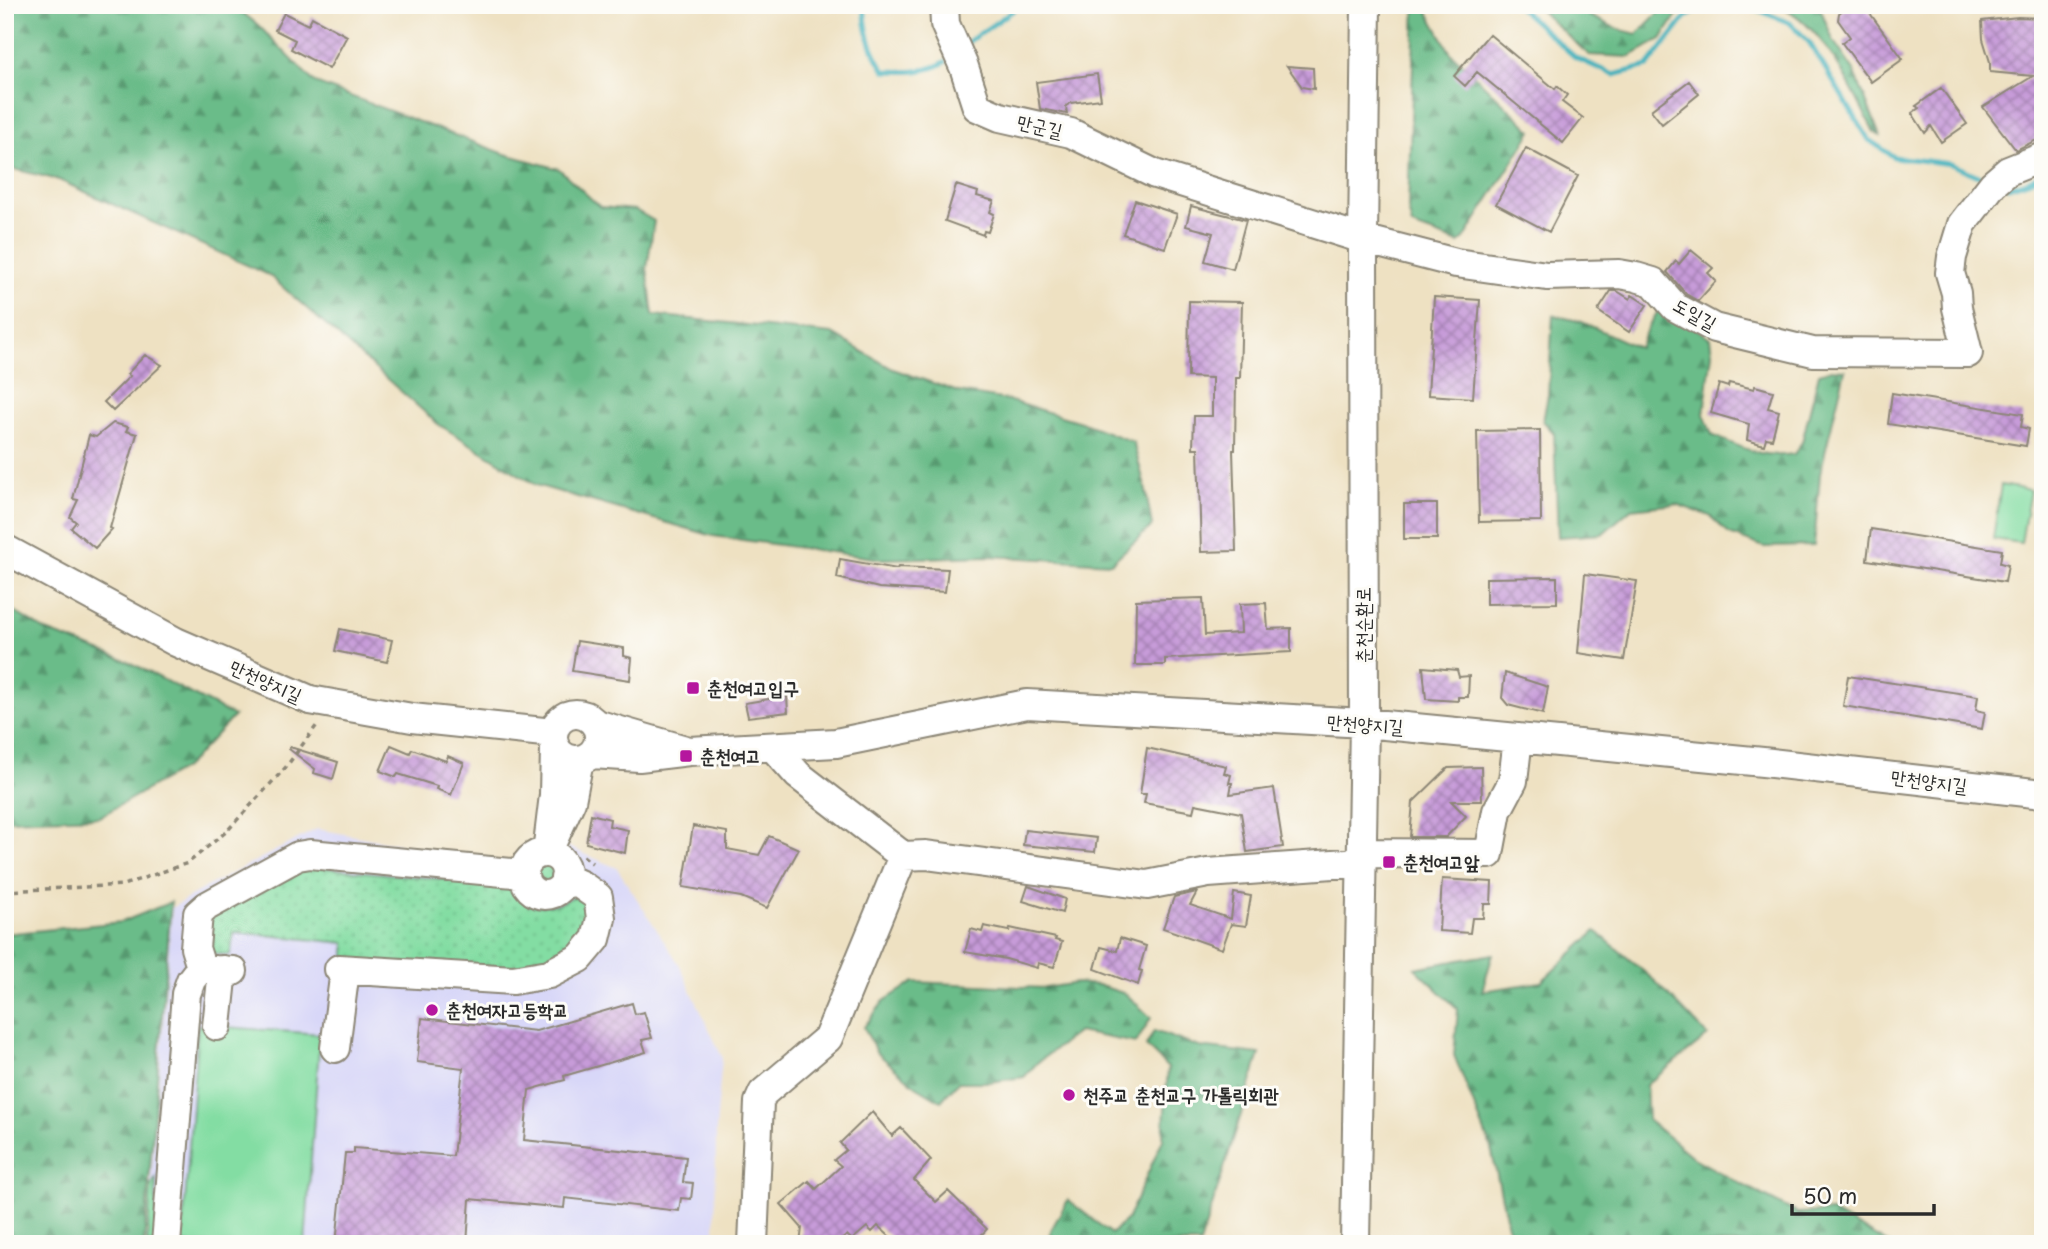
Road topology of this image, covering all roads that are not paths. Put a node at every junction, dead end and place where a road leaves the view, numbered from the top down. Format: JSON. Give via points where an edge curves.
{"nodes":[{"id":1,"x":944,"y":5,"type":"edge"},
{"id":2,"x":1366,"y":5,"type":"edge"},
{"id":3,"x":2043,"y":158,"type":"edge"},
{"id":4,"x":1200,"y":189,"type":"joint"},
{"id":5,"x":1363,"y":239,"type":"junction"},
{"id":6,"x":5,"y":548,"type":"edge"},
{"id":7,"x":1364,"y":723,"type":"junction"},
{"id":8,"x":596,"y":724,"type":"junction"},
{"id":9,"x":1518,"y":738,"type":"junction"},
{"id":10,"x":773,"y":747,"type":"junction"},
{"id":11,"x":570,"y":749,"type":"junction"},
{"id":12,"x":689,"y":751,"type":"junction"},
{"id":13,"x":2043,"y":794,"type":"edge"},
{"id":14,"x":547,"y":853,"type":"junction"},
{"id":15,"x":902,"y":856,"type":"junction"},
{"id":16,"x":1361,"y":857,"type":"junction"},
{"id":17,"x":523,"y":874,"type":"junction"},
{"id":18,"x":565,"y":878,"type":"junction"},
{"id":19,"x":219,"y":969,"type":"junction"},
{"id":20,"x":217,"y":1026,"type":"dead end"},
{"id":21,"x":335,"y":1048,"type":"dead end"},
{"id":22,"x":166,"y":1244,"type":"edge"},
{"id":23,"x":753,"y":1244,"type":"edge"},
{"id":24,"x":1355,"y":1244,"type":"edge"}],
"edges":[{"from":1,"to":4,"type":"street","name":"만군길","via":[[945,24],[977,107],[1000,117],[1071,133],[1155,174]]},
{"from":2,"to":5,"type":"street","name":"춘천순환로"},
{"from":3,"to":5,"type":"street","name":"도일길","via":[[2008,172],[1993,184],[1962,224],[1950,273],[1968,353],[1813,352],[1714,328],[1675,307],[1653,282],[1636,276],[1547,276],[1456,263]]},
{"from":4,"to":5,"type":"street","name":"도일길"},
{"from":5,"to":7,"type":"street","name":"춘천순환로"},
{"from":6,"to":11,"type":"street","name":"만천양지길","via":[[176,642],[310,700]]},
{"from":7,"to":9,"type":"street","name":"만천양지길"},
{"from":7,"to":10,"type":"street","name":"만천양지길","via":[[1027,704],[836,744]]},
{"from":7,"to":16,"type":"street","name":"춘천순환로"},
{"from":8,"to":11,"type":"street","via":[[599,739]]},
{"from":8,"to":11,"type":"street","via":[[575,713],[560,719]]},
{"from":8,"to":12,"type":"street"},
{"from":9,"to":13,"type":"street","name":"만천양지길"},
{"from":9,"to":16,"type":"street","via":[[1513,781],[1497,811],[1489,854]]},
{"from":10,"to":12,"type":"street","name":"만천양지길"},
{"from":10,"to":15,"type":"street","via":[[798,775]]},
{"from":11,"to":12,"type":"street","name":"만천양지길","via":[[639,757]]},
{"from":11,"to":14,"type":"street","via":[[554,794]]},
{"from":14,"to":17,"type":"street","via":[[533,856]]},
{"from":14,"to":18,"type":"street","via":[[560,859]]},
{"from":15,"to":16,"type":"street","via":[[926,855],[1147,886],[1208,873]]},
{"from":15,"to":23,"type":"street","via":[[828,1038],[759,1102]]},
{"from":16,"to":24,"type":"street","name":"춘천순환로"},
{"from":17,"to":18,"type":"street","via":[[528,888],[547,895],[559,890]]},
{"from":17,"to":19,"type":"street","via":[[298,856],[198,914],[195,948]]},
{"from":18,"to":21,"type":"street","via":[[598,897],[601,918],[596,939],[580,958],[549,974],[513,980],[342,969]]},
{"from":19,"to":20,"type":"street"},
{"from":19,"to":22,"type":"street","via":[[191,980],[186,994]]}]}
